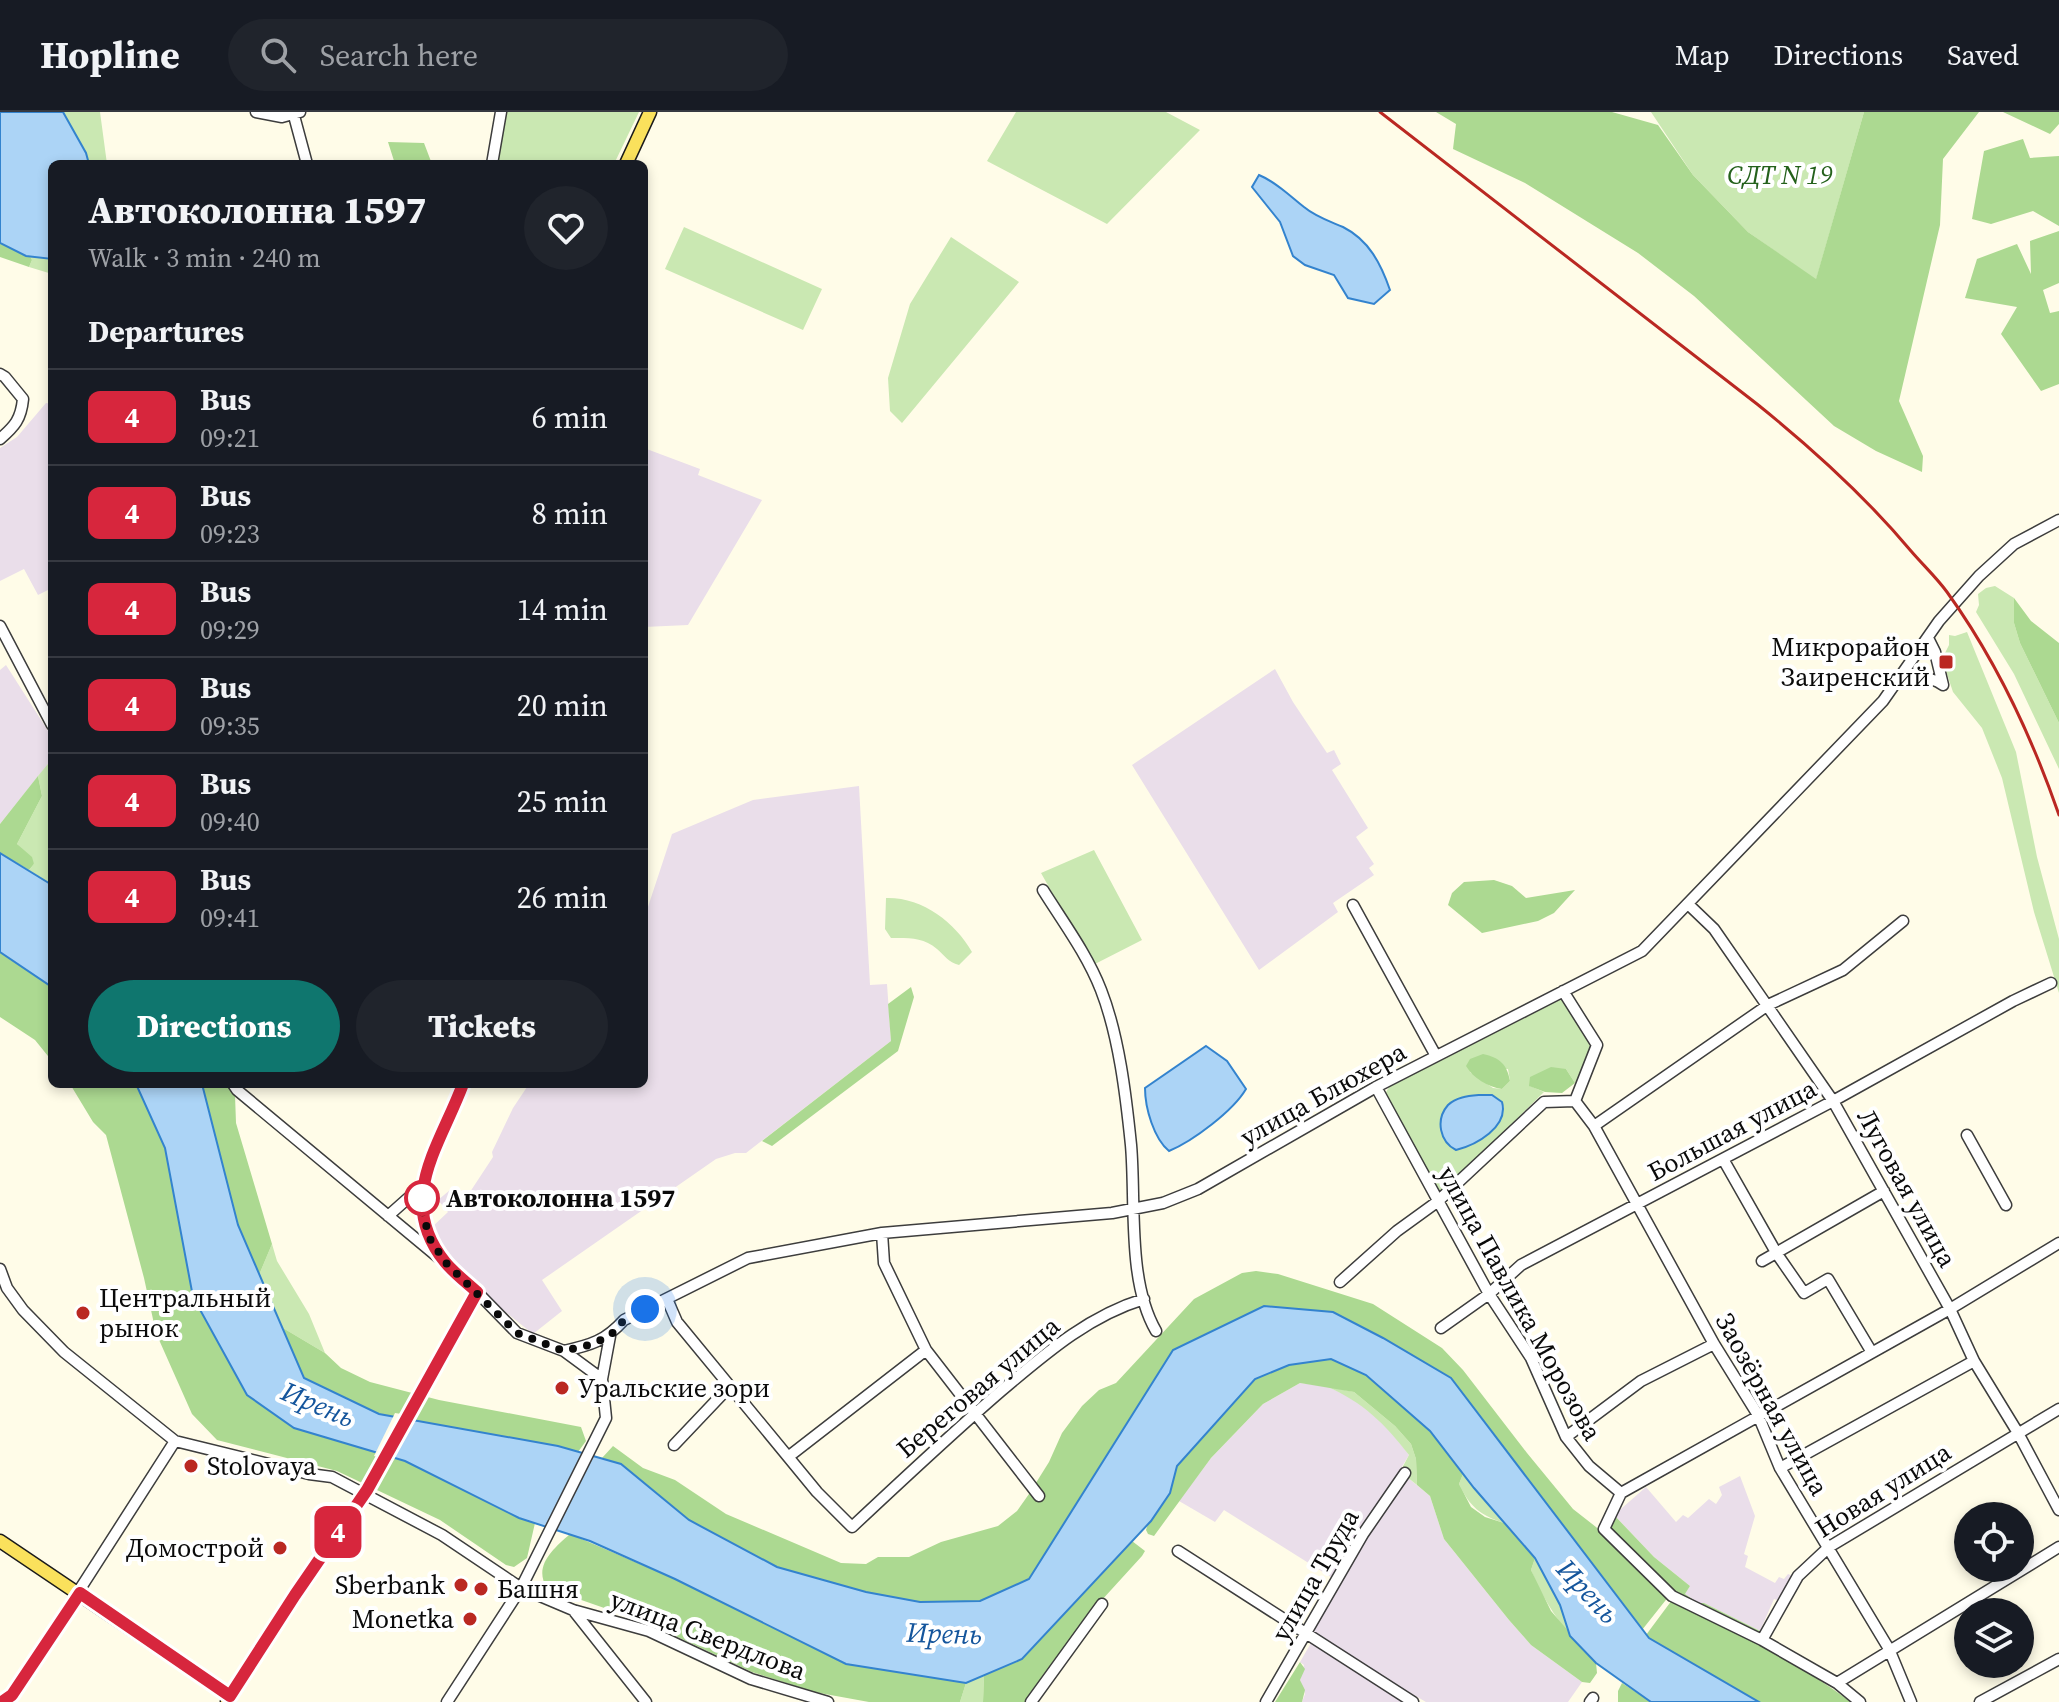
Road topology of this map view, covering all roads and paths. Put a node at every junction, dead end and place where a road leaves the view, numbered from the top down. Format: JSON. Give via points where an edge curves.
{"nodes":[{"id":1,"x":256,"y":112,"type":"edge"},
{"id":2,"x":501,"y":112,"type":"edge"},
{"id":3,"x":650,"y":112,"type":"edge"},
{"id":4,"x":295,"y":113,"type":"edge"},
{"id":5,"x":306,"y":160,"type":"edge"},
{"id":6,"x":493,"y":160,"type":"edge"},
{"id":7,"x":628,"y":160,"type":"edge"},
{"id":8,"x":0,"y":374,"type":"edge"},
{"id":9,"x":0,"y":439,"type":"edge"},
{"id":10,"x":2059,"y":520,"type":"edge"},
{"id":11,"x":0,"y":626,"type":"edge"},
{"id":12,"x":1928,"y":638,"type":"junction"},
{"id":13,"x":1899,"y":682,"type":"junction"},
{"id":14,"x":48,"y":717,"type":"edge"},
{"id":15,"x":1043,"y":890,"type":"dead end"},
{"id":16,"x":1353,"y":905,"type":"dead end"},
{"id":17,"x":1689,"y":905,"type":"junction"},
{"id":18,"x":1903,"y":921,"type":"dead end"},
{"id":19,"x":2051,"y":983,"type":"dead end"},
{"id":20,"x":1563,"y":991,"type":"junction"},
{"id":21,"x":1768,"y":1005,"type":"junction"},
{"id":22,"x":1436,"y":1056,"type":"junction"},
{"id":23,"x":1376,"y":1087,"type":"junction"},
{"id":24,"x":236,"y":1088,"type":"edge"},
{"id":25,"x":461,"y":1088,"type":"edge"},
{"id":26,"x":1575,"y":1101,"type":"junction"},
{"id":27,"x":1833,"y":1101,"type":"junction"},
{"id":28,"x":1594,"y":1126,"type":"junction"},
{"id":29,"x":1967,"y":1135,"type":"dead end"},
{"id":30,"x":1723,"y":1159,"type":"junction"},
{"id":31,"x":424,"y":1184,"type":"junction"},
{"id":32,"x":1884,"y":1191,"type":"junction"},
{"id":33,"x":1437,"y":1202,"type":"junction"},
{"id":34,"x":1637,"y":1205,"type":"junction"},
{"id":35,"x":2006,"y":1205,"type":"dead end"},
{"id":36,"x":1131,"y":1209,"type":"junction"},
{"id":37,"x":388,"y":1216,"type":"junction"},
{"id":38,"x":882,"y":1233,"type":"junction"},
{"id":39,"x":2059,"y":1243,"type":"edge"},
{"id":40,"x":1777,"y":1254,"type":"junction"},
{"id":41,"x":1762,"y":1261,"type":"dead end"},
{"id":42,"x":446,"y":1263,"type":"junction"},
{"id":43,"x":0,"y":1269,"type":"edge"},
{"id":44,"x":1340,"y":1282,"type":"dead end"},
{"id":45,"x":477,"y":1292,"type":"junction"},
{"id":46,"x":1489,"y":1294,"type":"junction"},
{"id":47,"x":667,"y":1299,"type":"junction"},
{"id":48,"x":1144,"y":1299,"type":"junction"},
{"id":49,"x":1950,"y":1309,"type":"junction"},
{"id":50,"x":1441,"y":1328,"type":"dead end"},
{"id":51,"x":1156,"y":1331,"type":"dead end"},
{"id":52,"x":610,"y":1336,"type":"junction"},
{"id":53,"x":1714,"y":1344,"type":"junction"},
{"id":54,"x":926,"y":1350,"type":"junction"},
{"id":55,"x":564,"y":1351,"type":"junction"},
{"id":56,"x":1871,"y":1351,"type":"junction"},
{"id":57,"x":1974,"y":1361,"type":"junction"},
{"id":58,"x":602,"y":1379,"type":"junction"},
{"id":59,"x":730,"y":1386,"type":"junction"},
{"id":60,"x":2059,"y":1409,"type":"edge"},
{"id":61,"x":975,"y":1414,"type":"junction"},
{"id":62,"x":1758,"y":1415,"type":"junction"},
{"id":63,"x":2018,"y":1433,"type":"junction"},
{"id":64,"x":1566,"y":1437,"type":"junction"},
{"id":65,"x":175,"y":1441,"type":"junction"},
{"id":66,"x":674,"y":1445,"type":"dead end"},
{"id":67,"x":788,"y":1457,"type":"junction"},
{"id":68,"x":1780,"y":1468,"type":"junction"},
{"id":69,"x":1405,"y":1473,"type":"dead end"},
{"id":70,"x":366,"y":1491,"type":"junction"},
{"id":71,"x":1621,"y":1493,"type":"junction"},
{"id":72,"x":1039,"y":1496,"type":"dead end"},
{"id":73,"x":2059,"y":1510,"type":"edge"},
{"id":74,"x":0,"y":1541,"type":"edge"},
{"id":75,"x":1829,"y":1547,"type":"junction"},
{"id":76,"x":2059,"y":1547,"type":"edge"},
{"id":77,"x":1178,"y":1551,"type":"dead end"},
{"id":78,"x":521,"y":1588,"type":"junction"},
{"id":79,"x":80,"y":1593,"type":"junction"},
{"id":80,"x":1102,"y":1604,"type":"dead end"},
{"id":81,"x":573,"y":1610,"type":"junction"},
{"id":82,"x":1306,"y":1634,"type":"junction"},
{"id":83,"x":1762,"y":1640,"type":"junction"},
{"id":84,"x":1889,"y":1649,"type":"junction"},
{"id":85,"x":2059,"y":1659,"type":"edge"},
{"id":86,"x":1837,"y":1683,"type":"junction"},
{"id":87,"x":232,"y":1700,"type":"edge"},
{"id":88,"x":2,"y":1702,"type":"edge"},
{"id":89,"x":447,"y":1702,"type":"edge"},
{"id":90,"x":646,"y":1702,"type":"edge"},
{"id":91,"x":828,"y":1702,"type":"edge"},
{"id":92,"x":1031,"y":1702,"type":"edge"},
{"id":93,"x":1266,"y":1702,"type":"edge"},
{"id":94,"x":1413,"y":1702,"type":"edge"},
{"id":95,"x":1860,"y":1702,"type":"edge"},
{"id":96,"x":1911,"y":1702,"type":"edge"},
{"id":97,"x":1980,"y":1702,"type":"edge"}],
"edges":[{"from":1,"to":4,"type":"street","via":[[282,117]]},
{"from":2,"to":6,"type":"street"},
{"from":3,"to":7,"type":"main road"},
{"from":4,"to":5,"type":"street"},
{"from":8,"to":9,"type":"street","via":[[23,399],[21,417]]},
{"from":10,"to":12,"type":"street","name":"улица Блюхера","via":[[1994,561]]},
{"from":11,"to":14,"type":"street"},
{"from":12,"to":13,"type":"street","name":"улица Блюхера"},
{"from":12,"to":13,"type":"street","via":[[1943,685],[1922,677]]},
{"from":13,"to":17,"type":"street","name":"улица Блюхера"},
{"from":15,"to":36,"type":"street","via":[[1102,993],[1126,1099],[1134,1179]]},
{"from":16,"to":22,"type":"street"},
{"from":17,"to":20,"type":"street","name":"улица Блюхера","via":[[1642,951]]},
{"from":17,"to":21,"type":"street","name":"Луговая улица","via":[[1714,929]]},
{"from":18,"to":21,"type":"street","via":[[1843,970]]},
{"from":19,"to":27,"type":"street","name":"Большая улица"},
{"from":20,"to":22,"type":"street","name":"улица Блюхера"},
{"from":20,"to":26,"type":"street","via":[[1597,1045]]},
{"from":21,"to":27,"type":"street","name":"Луговая улица"},
{"from":21,"to":28,"type":"street"},
{"from":22,"to":23,"type":"street","name":"улица Блюхера"},
{"from":23,"to":33,"type":"street","name":"улица Павлика Морозова"},
{"from":23,"to":36,"type":"street","name":"улица Блюхера","via":[[1198,1189]]},
{"from":24,"to":37,"type":"street"},
{"from":25,"to":31,"type":"main road","via":[[425,1170]]},
{"from":26,"to":28,"type":"street","name":"Заозёрная улица"},
{"from":26,"to":33,"type":"street","via":[[1544,1102]]},
{"from":27,"to":30,"type":"street","name":"Большая улица"},
{"from":27,"to":32,"type":"street","name":"Луговая улица"},
{"from":28,"to":34,"type":"street","name":"Заозёрная улица"},
{"from":29,"to":35,"type":"street"},
{"from":30,"to":34,"type":"street","name":"Большая улица"},
{"from":30,"to":40,"type":"street"},
{"from":31,"to":37,"type":"street"},
{"from":31,"to":42,"type":"main road","via":[[421,1207],[430,1239]]},
{"from":32,"to":40,"type":"street"},
{"from":32,"to":49,"type":"street","name":"Луговая улица"},
{"from":33,"to":44,"type":"street"},
{"from":33,"to":46,"type":"street","name":"улица Павлика Морозова"},
{"from":34,"to":46,"type":"street","name":"Большая улица","via":[[1521,1265]]},
{"from":34,"to":53,"type":"street","name":"Заозёрная улица"},
{"from":36,"to":38,"type":"street","name":"улица Блюхера"},
{"from":36,"to":48,"type":"street"},
{"from":37,"to":42,"type":"street"},
{"from":38,"to":47,"type":"street","name":"улица Блюхера","via":[[748,1258]]},
{"from":38,"to":54,"type":"street","via":[[884,1263]]},
{"from":39,"to":49,"type":"street"},
{"from":40,"to":41,"type":"street"},
{"from":40,"to":56,"type":"street","via":[[1804,1293],[1828,1279]]},
{"from":42,"to":45,"type":"main road"},
{"from":43,"to":65,"type":"street","via":[[23,1310],[64,1352]]},
{"from":45,"to":55,"type":"street","via":[[517,1333]]},
{"from":45,"to":70,"type":"main road"},
{"from":46,"to":50,"type":"street","name":"Большая улица"},
{"from":46,"to":64,"type":"street","name":"улица Павлика Морозова","via":[[1531,1358]]},
{"from":47,"to":52,"type":"street","name":"улица Блюхера","via":[[624,1320]]},
{"from":47,"to":59,"type":"street","via":[[677,1322]]},
{"from":48,"to":51,"type":"street"},
{"from":48,"to":61,"type":"street","name":"Береговая улица","via":[[1118,1307],[1060,1341]]},
{"from":49,"to":56,"type":"street"},
{"from":49,"to":57,"type":"street","name":"Луговая улица"},
{"from":52,"to":55,"type":"street","name":"улица Блюхера"},
{"from":52,"to":58,"type":"street"},
{"from":53,"to":62,"type":"street","name":"Заозёрная улица"},
{"from":53,"to":64,"type":"street","via":[[1641,1381]]},
{"from":54,"to":61,"type":"street"},
{"from":54,"to":67,"type":"street"},
{"from":55,"to":58,"type":"street"},
{"from":56,"to":62,"type":"street"},
{"from":57,"to":63,"type":"street","name":"Луговая улица"},
{"from":57,"to":68,"type":"street"},
{"from":58,"to":78,"type":"street","via":[[606,1418]]},
{"from":59,"to":66,"type":"street"},
{"from":59,"to":67,"type":"street"},
{"from":60,"to":63,"type":"street","name":"Новая улица"},
{"from":61,"to":67,"type":"street","name":"Береговая улица","via":[[852,1527]]},
{"from":61,"to":72,"type":"street"},
{"from":62,"to":68,"type":"street","name":"Заозёрная улица"},
{"from":62,"to":71,"type":"street"},
{"from":63,"to":73,"type":"street","name":"Луговая улица"},
{"from":63,"to":75,"type":"street","name":"Новая улица"},
{"from":64,"to":71,"type":"street","name":"улица Павлика Морозова"},
{"from":65,"to":70,"type":"street","name":"улица Свердлова","via":[[332,1477]]},
{"from":65,"to":79,"type":"street"},
{"from":68,"to":75,"type":"street","name":"Заозёрная улица"},
{"from":69,"to":82,"type":"street","name":"улица Труда"},
{"from":70,"to":78,"type":"street","name":"улица Свердлова"},
{"from":70,"to":87,"type":"main road"},
{"from":71,"to":83,"type":"street","via":[[1604,1529],[1672,1596]]},
{"from":74,"to":79,"type":"main road"},
{"from":75,"to":83,"type":"street","name":"Новая улица","via":[[1798,1576]]},
{"from":75,"to":84,"type":"street","name":"Заозёрная улица"},
{"from":76,"to":84,"type":"street"},
{"from":77,"to":82,"type":"street"},
{"from":78,"to":81,"type":"street","name":"улица Свердлова"},
{"from":78,"to":89,"type":"street"},
{"from":79,"to":87,"type":"main road"},
{"from":79,"to":88,"type":"street","via":[[12,1695]]},
{"from":80,"to":92,"type":"street"},
{"from":81,"to":90,"type":"street","name":"улица Свердлова"},
{"from":81,"to":91,"type":"street","name":"улица Свердлова","via":[[649,1631],[751,1679]]},
{"from":82,"to":93,"type":"street","name":"улица Труда"},
{"from":82,"to":94,"type":"street"},
{"from":83,"to":86,"type":"street"},
{"from":84,"to":86,"type":"street"},
{"from":84,"to":96,"type":"street","name":"Заозёрная улица"},
{"from":85,"to":97,"type":"street"},
{"from":86,"to":95,"type":"street"}]}
